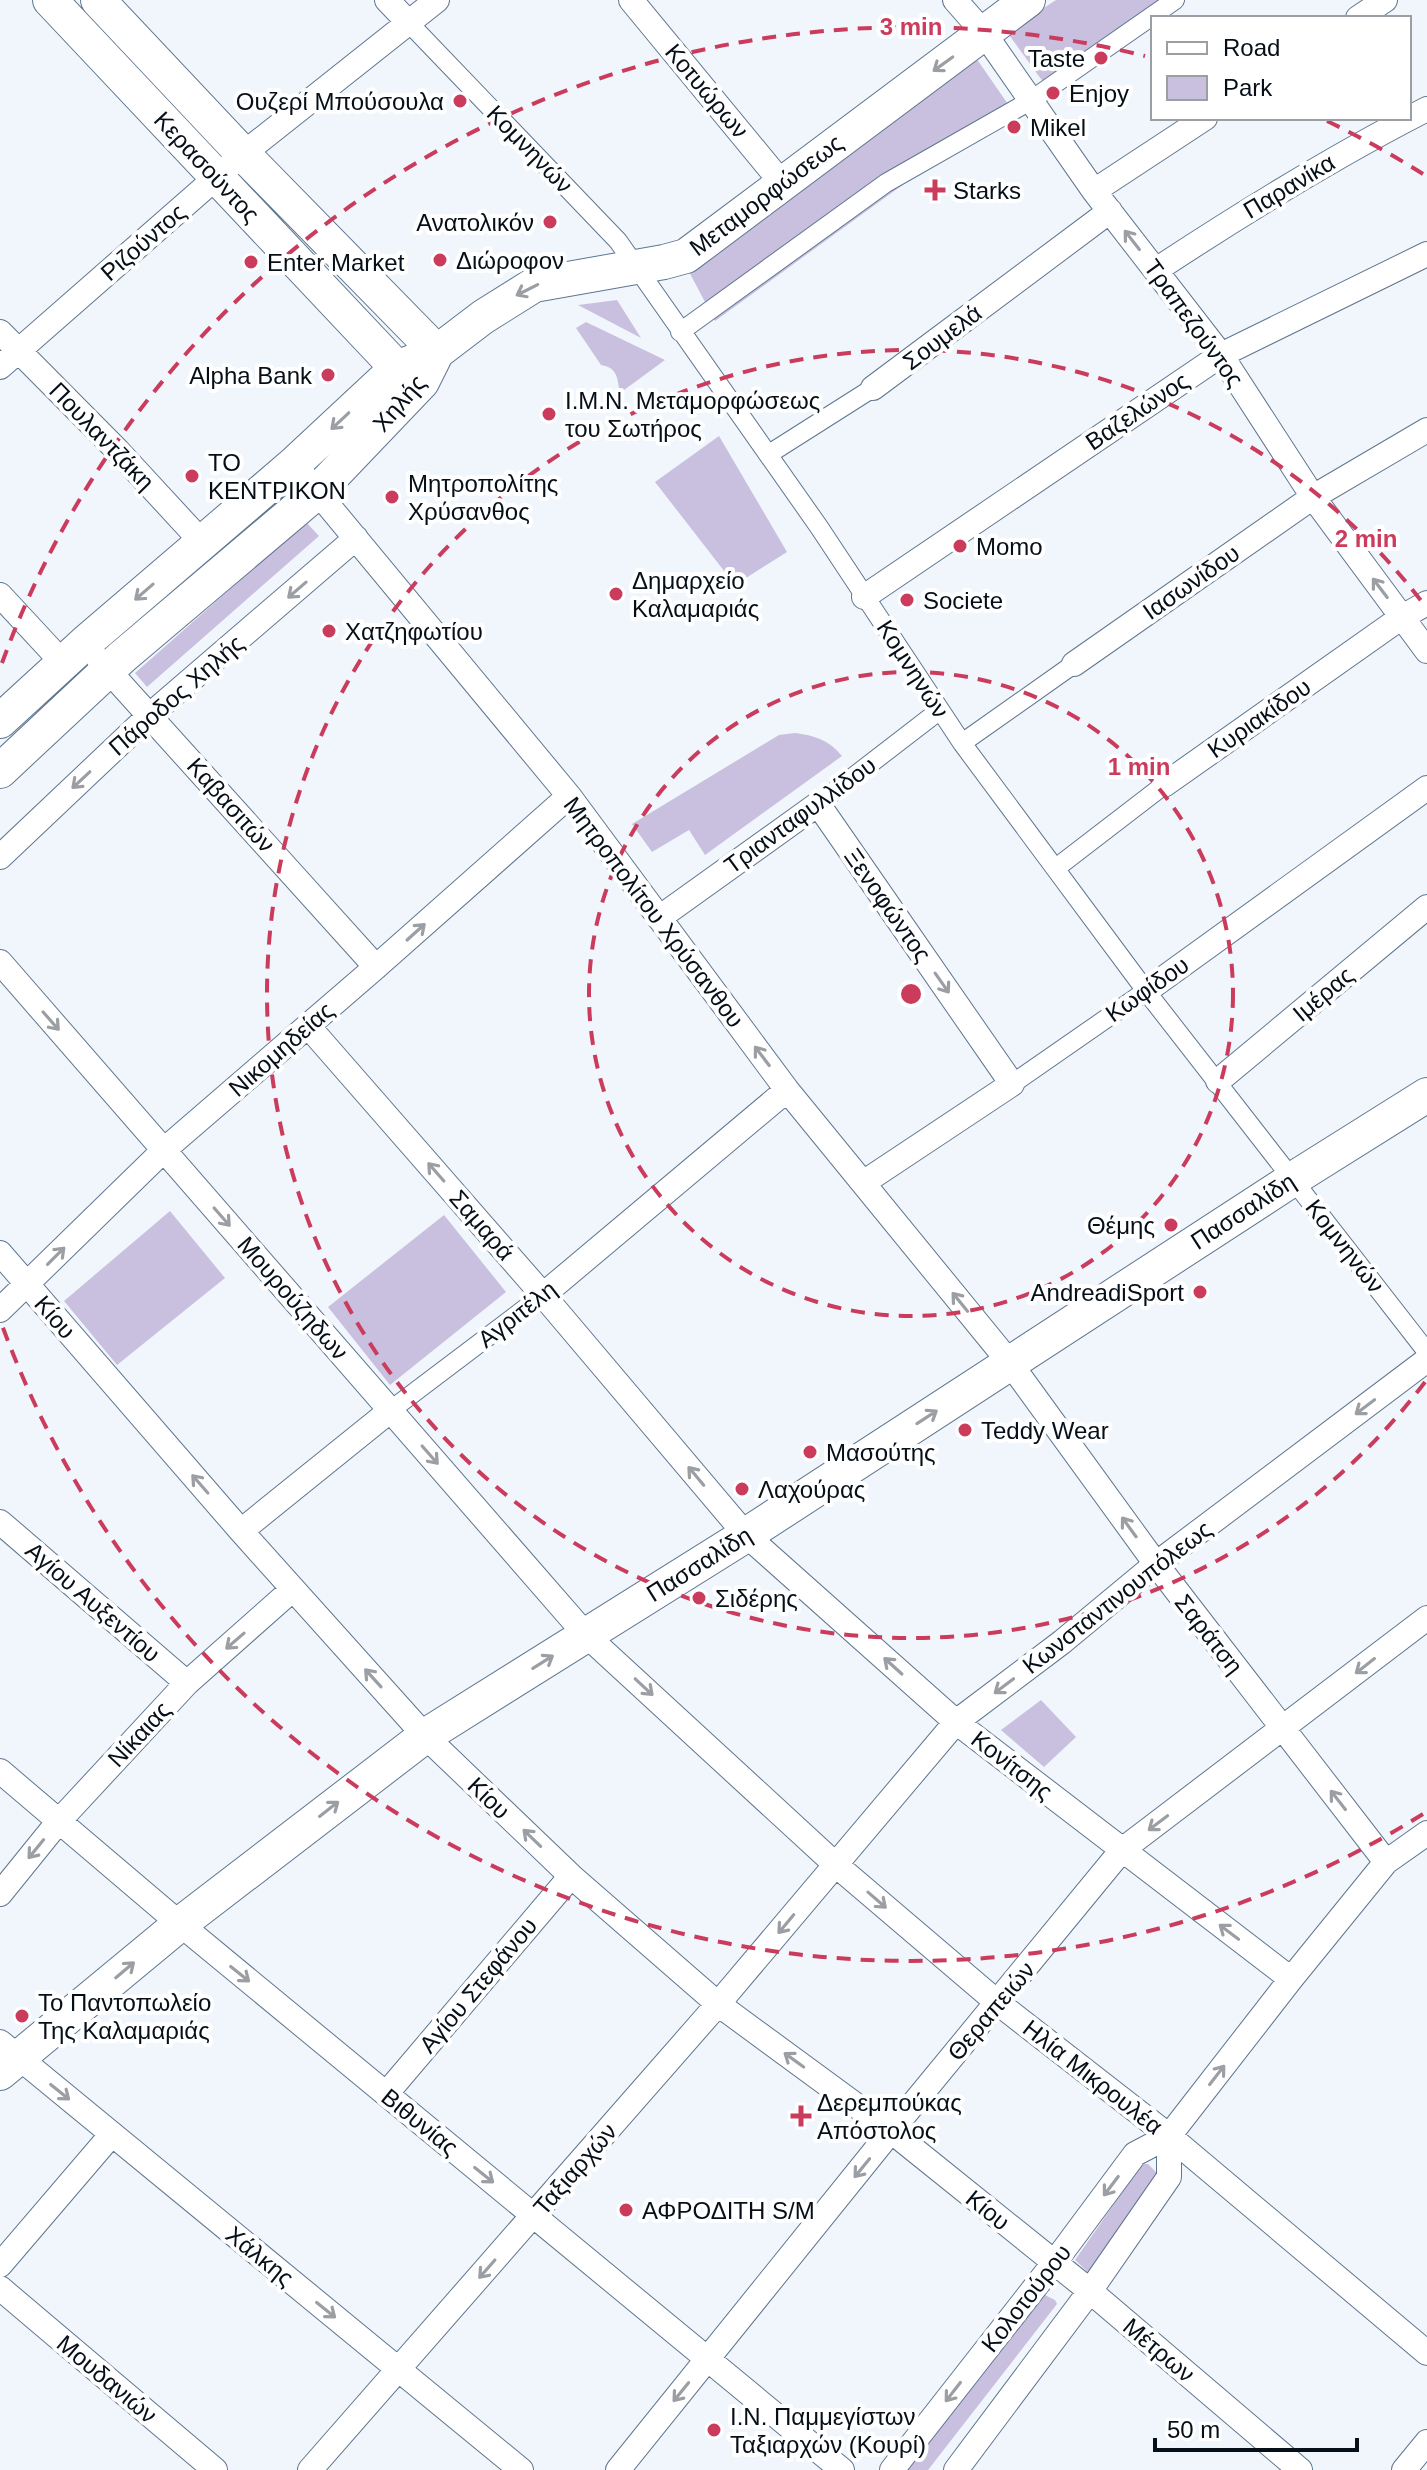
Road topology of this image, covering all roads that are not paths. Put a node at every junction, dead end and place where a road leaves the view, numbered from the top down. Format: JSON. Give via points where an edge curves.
{"nodes":[{"id":1,"x":50,"y":0,"type":"edge"},
{"id":2,"x":98,"y":0,"type":"edge"},
{"id":3,"x":387,"y":0,"type":"edge"},
{"id":4,"x":437,"y":0,"type":"edge"},
{"id":5,"x":631,"y":0,"type":"edge"},
{"id":6,"x":955,"y":0,"type":"edge"},
{"id":7,"x":1028,"y":0,"type":"edge"},
{"id":8,"x":1175,"y":0,"type":"edge"},
{"id":9,"x":1385,"y":0,"type":"edge"},
{"id":10,"x":1152,"y":16,"type":"edge"},
{"id":11,"x":1361,"y":16,"type":"edge"},
{"id":12,"x":1151,"y":17,"type":"edge"},
{"id":13,"x":408,"y":22,"type":"junction"},
{"id":14,"x":984,"y":33,"type":"junction"},
{"id":15,"x":1030,"y":101,"type":"junction"},
{"id":16,"x":1202,"y":120,"type":"edge"},
{"id":17,"x":1405,"y":120,"type":"edge"},
{"id":18,"x":243,"y":154,"type":"junction"},
{"id":19,"x":216,"y":178,"type":"junction"},
{"id":20,"x":781,"y":182,"type":"junction"},
{"id":21,"x":1094,"y":191,"type":"junction"},
{"id":22,"x":1110,"y":211,"type":"junction"},
{"id":23,"x":1427,"y":254,"type":"edge"},
{"id":24,"x":634,"y":267,"type":"junction"},
{"id":25,"x":1156,"y":270,"type":"junction"},
{"id":26,"x":0,"y":332,"type":"edge"},
{"id":27,"x":680,"y":332,"type":"junction"},
{"id":28,"x":437,"y":352,"type":"junction"},
{"id":29,"x":1221,"y":355,"type":"junction"},
{"id":30,"x":9,"y":359,"type":"edge"},
{"id":31,"x":397,"y":368,"type":"junction"},
{"id":32,"x":873,"y":388,"type":"joint"},
{"id":33,"x":1427,"y":430,"type":"edge"},
{"id":34,"x":769,"y":454,"type":"junction"},
{"id":35,"x":294,"y":464,"type":"junction"},
{"id":36,"x":317,"y":492,"type":"junction"},
{"id":37,"x":1313,"y":497,"type":"junction"},
{"id":38,"x":356,"y":538,"type":"junction"},
{"id":39,"x":202,"y":542,"type":"junction"},
{"id":40,"x":0,"y":595,"type":"edge"},
{"id":41,"x":864,"y":597,"type":"junction"},
{"id":42,"x":1427,"y":603,"type":"edge"},
{"id":43,"x":1402,"y":617,"type":"junction"},
{"id":44,"x":1427,"y":651,"type":"edge"},
{"id":45,"x":74,"y":653,"type":"junction"},
{"id":46,"x":1074,"y":664,"type":"joint"},
{"id":47,"x":108,"y":671,"type":"junction"},
{"id":48,"x":940,"y":710,"type":"junction"},
{"id":49,"x":150,"y":715,"type":"junction"},
{"id":50,"x":0,"y":721,"type":"edge"},
{"id":51,"x":962,"y":743,"type":"junction"},
{"id":52,"x":0,"y":771,"type":"edge"},
{"id":53,"x":1164,"y":785,"type":"joint"},
{"id":54,"x":1427,"y":788,"type":"edge"},
{"id":55,"x":569,"y":796,"type":"junction"},
{"id":56,"x":818,"y":804,"type":"junction"},
{"id":57,"x":0,"y":857,"type":"edge"},
{"id":58,"x":1056,"y":868,"type":"junction"},
{"id":59,"x":1427,"y":907,"type":"edge"},
{"id":60,"x":659,"y":918,"type":"junction"},
{"id":61,"x":0,"y":962,"type":"edge"},
{"id":62,"x":376,"y":967,"type":"junction"},
{"id":63,"x":1146,"y":991,"type":"junction"},
{"id":64,"x":308,"y":1026,"type":"junction"},
{"id":65,"x":1218,"y":1081,"type":"junction"},
{"id":66,"x":1012,"y":1084,"type":"junction"},
{"id":67,"x":787,"y":1090,"type":"junction"},
{"id":68,"x":1427,"y":1095,"type":"edge"},
{"id":69,"x":164,"y":1150,"type":"junction"},
{"id":70,"x":1293,"y":1179,"type":"junction"},
{"id":71,"x":863,"y":1183,"type":"junction"},
{"id":72,"x":0,"y":1253,"type":"edge"},
{"id":73,"x":28,"y":1285,"type":"junction"},
{"id":74,"x":543,"y":1295,"type":"junction"},
{"id":75,"x":0,"y":1310,"type":"edge"},
{"id":76,"x":1427,"y":1352,"type":"edge"},
{"id":77,"x":1427,"y":1360,"type":"edge"},
{"id":78,"x":1010,"y":1363,"type":"junction"},
{"id":79,"x":391,"y":1410,"type":"junction"},
{"id":80,"x":0,"y":1522,"type":"edge"},
{"id":81,"x":241,"y":1531,"type":"junction"},
{"id":82,"x":746,"y":1535,"type":"junction"},
{"id":83,"x":1156,"y":1564,"type":"junction"},
{"id":84,"x":293,"y":1589,"type":"junction"},
{"id":85,"x":1427,"y":1618,"type":"edge"},
{"id":86,"x":586,"y":1635,"type":"junction"},
{"id":87,"x":187,"y":1683,"type":"junction"},
{"id":88,"x":956,"y":1722,"type":"junction"},
{"id":89,"x":1283,"y":1729,"type":"junction"},
{"id":90,"x":425,"y":1736,"type":"junction"},
{"id":91,"x":0,"y":1771,"type":"edge"},
{"id":92,"x":59,"y":1821,"type":"junction"},
{"id":93,"x":1427,"y":1833,"type":"edge"},
{"id":94,"x":1122,"y":1850,"type":"junction"},
{"id":95,"x":1386,"y":1862,"type":"junction"},
{"id":96,"x":836,"y":1865,"type":"junction"},
{"id":97,"x":571,"y":1876,"type":"junction"},
{"id":98,"x":0,"y":1894,"type":"edge"},
{"id":99,"x":180,"y":1924,"type":"junction"},
{"id":100,"x":1291,"y":1979,"type":"junction"},
{"id":101,"x":998,"y":2003,"type":"junction"},
{"id":102,"x":718,"y":2004,"type":"junction"},
{"id":103,"x":6,"y":2058,"type":"edge"},
{"id":104,"x":386,"y":2094,"type":"junction"},
{"id":105,"x":891,"y":2131,"type":"junction"},
{"id":106,"x":112,"y":2134,"type":"junction"},
{"id":107,"x":1169,"y":2136,"type":"junction"},
{"id":108,"x":534,"y":2216,"type":"junction"},
{"id":109,"x":1054,"y":2263,"type":"junction"},
{"id":110,"x":0,"y":2265,"type":"edge"},
{"id":111,"x":0,"y":2288,"type":"edge"},
{"id":112,"x":1090,"y":2291,"type":"junction"},
{"id":113,"x":1427,"y":2353,"type":"edge"},
{"id":114,"x":707,"y":2359,"type":"junction"},
{"id":115,"x":399,"y":2370,"type":"junction"},
{"id":116,"x":1427,"y":2442,"type":"edge"},
{"id":117,"x":215,"y":2470,"type":"edge"},
{"id":118,"x":310,"y":2470,"type":"edge"},
{"id":119,"x":521,"y":2470,"type":"edge"},
{"id":120,"x":618,"y":2470,"type":"edge"},
{"id":121,"x":842,"y":2470,"type":"edge"},
{"id":122,"x":892,"y":2470,"type":"edge"},
{"id":123,"x":956,"y":2470,"type":"edge"},
{"id":124,"x":1300,"y":2470,"type":"edge"},
{"id":125,"x":1404,"y":2470,"type":"edge"}],
"edges":[{"from":1,"to":19,"type":"main road","name":"Κερασούντος"},
{"from":2,"to":18,"type":"main road","name":"Κερασούντος"},
{"from":3,"to":13,"type":"street","name":"Κομνηνών"},
{"from":4,"to":13,"type":"street","name":"Ριζούντος"},
{"from":5,"to":20,"type":"street","name":"Κοτυώρων"},
{"from":6,"to":14,"type":"street","name":"Τραπεζούντος"},
{"from":7,"to":14,"type":"main road","name":"Μεταμορφώσεως"},
{"from":8,"to":10,"type":"street"},
{"from":9,"to":11,"type":"street"},
{"from":12,"to":15,"type":"street"},
{"from":13,"to":18,"type":"street","name":"Ριζούντος"},
{"from":13,"to":24,"type":"street","name":"Κομνηνών","via":[[618,241]]},
{"from":14,"to":15,"type":"street","name":"Τραπεζούντος"},
{"from":14,"to":20,"type":"main road","name":"Μεταμορφώσεως","one_way":true},
{"from":15,"to":21,"type":"street","name":"Τραπεζούντος"},
{"from":15,"to":27,"type":"street","via":[[886,183]]},
{"from":16,"to":21,"type":"street"},
{"from":17,"to":25,"type":"street","name":"Παρανίκα","via":[[1266,198]]},
{"from":18,"to":19,"type":"street","name":"Ριζούντος"},
{"from":18,"to":28,"type":"main road","name":"Κερασούντος"},
{"from":19,"to":30,"type":"street","name":"Ριζούντος"},
{"from":19,"to":31,"type":"main road","name":"Κερασούντος"},
{"from":20,"to":24,"type":"main road","name":"Μεταμορφώσεως","via":[[686,256]]},
{"from":21,"to":22,"type":"street","name":"Τραπεζούντος"},
{"from":25,"to":22,"type":"street","name":"Τραπεζούντος","one_way":true},
{"from":22,"to":32,"type":"street","name":"Σουμελά"},
{"from":23,"to":29,"type":"street","name":"Βαζελώνος"},
{"from":24,"to":27,"type":"street","name":"Κομνηνών"},
{"from":24,"to":28,"type":"main road","name":"Μεταμορφώσεως","one_way":true,"via":[[534,285]]},
{"from":25,"to":29,"type":"street","name":"Τραπεζούντος"},
{"from":26,"to":30,"type":"street","name":"Πουλαντζάκη"},
{"from":27,"to":34,"type":"street","name":"Κομνηνών"},
{"from":28,"to":31,"type":"main road","name":"Χηλής"},
{"from":28,"to":36,"type":"main road","name":"Χηλής","via":[[422,382]]},
{"from":29,"to":37,"type":"street","name":"Τραπεζούντος"},
{"from":29,"to":41,"type":"street","name":"Βαζελώνος"},
{"from":30,"to":39,"type":"street","name":"Πουλαντζάκη","via":[[118,451]]},
{"from":31,"to":35,"type":"main road","name":"Χηλής","one_way":true},
{"from":32,"to":34,"type":"street","name":"Σουμελά"},
{"from":33,"to":37,"type":"street","name":"Ιασωνίδου"},
{"from":34,"to":41,"type":"street","name":"Κομνηνών"},
{"from":35,"to":36,"type":"street","name":"Μητροπολίτου Χρύσανθου"},
{"from":35,"to":39,"type":"main road","name":"Χηλής"},
{"from":36,"to":38,"type":"street","name":"Μητροπολίτου Χρύσανθου"},
{"from":36,"to":47,"type":"main road","name":"Χηλής"},
{"from":43,"to":37,"type":"street","name":"Τραπεζούντος","one_way":true},
{"from":37,"to":46,"type":"street","name":"Ιασωνίδου"},
{"from":38,"to":49,"type":"street","name":"Πάροδος Χηλής","one_way":true},
{"from":38,"to":55,"type":"street","name":"Μητροπολίτου Χρύσανθου"},
{"from":39,"to":45,"type":"main road","name":"Χηλής","one_way":true},
{"from":40,"to":45,"type":"street","name":"Καβασιτών"},
{"from":41,"to":48,"type":"street","name":"Κομνηνών"},
{"from":42,"to":43,"type":"street","name":"Κυριακίδου"},
{"from":43,"to":44,"type":"street","name":"Τραπεζούντος"},
{"from":43,"to":53,"type":"street","name":"Κυριακίδου"},
{"from":45,"to":47,"type":"street","name":"Καβασιτών"},
{"from":45,"to":50,"type":"main road","name":"Χηλής"},
{"from":46,"to":51,"type":"street","name":"Ιασωνίδου"},
{"from":47,"to":49,"type":"street","name":"Καβασιτών"},
{"from":47,"to":52,"type":"main road","name":"Χηλής"},
{"from":48,"to":51,"type":"street","name":"Κομνηνών"},
{"from":48,"to":56,"type":"street","name":"Τριανταφυλλίδου"},
{"from":49,"to":57,"type":"street","name":"Πάροδος Χηλής","one_way":true},
{"from":49,"to":62,"type":"street","name":"Καβασιτών"},
{"from":51,"to":58,"type":"street","name":"Κομνηνών"},
{"from":53,"to":58,"type":"street","name":"Κυριακίδου"},
{"from":54,"to":63,"type":"street","name":"Κωφίδου"},
{"from":55,"to":60,"type":"street","name":"Μητροπολίτου Χρύσανθου"},
{"from":62,"to":55,"type":"street","name":"Νικομηδείας","one_way":true},
{"from":56,"to":60,"type":"street","name":"Τριανταφυλλίδου"},
{"from":56,"to":66,"type":"street","name":"Ξενοφώντος","one_way":true},
{"from":58,"to":63,"type":"street","name":"Κομνηνών"},
{"from":59,"to":65,"type":"street","name":"Ιμέρας"},
{"from":67,"to":60,"type":"street","name":"Μητροπολίτου Χρύσανθου","one_way":true},
{"from":61,"to":69,"type":"street","name":"Μουρούζηδων","one_way":true},
{"from":62,"to":64,"type":"street","name":"Νικομηδείας"},
{"from":63,"to":65,"type":"street","name":"Κομνηνών"},
{"from":63,"to":66,"type":"street","name":"Κωφίδου"},
{"from":64,"to":69,"type":"street","name":"Νικομηδείας"},
{"from":74,"to":64,"type":"street","name":"Σαμαρά","one_way":true},
{"from":65,"to":70,"type":"street","name":"Κομνηνών"},
{"from":66,"to":71,"type":"street","name":"Κωφίδου"},
{"from":67,"to":71,"type":"street","name":"Μητροπολίτου Χρύσανθου"},
{"from":67,"to":74,"type":"street","name":"Αγριτέλη"},
{"from":68,"to":70,"type":"main road","name":"Πασσαλίδη"},
{"from":73,"to":69,"type":"street","name":"Νικομηδείας","one_way":true},
{"from":69,"to":79,"type":"street","name":"Μουρούζηδων","one_way":true},
{"from":70,"to":76,"type":"street","name":"Κομνηνών"},
{"from":70,"to":78,"type":"main road","name":"Πασσαλίδη"},
{"from":78,"to":71,"type":"street","name":"Μητροπολίτου Χρύσανθου","one_way":true},
{"from":72,"to":73,"type":"street","name":"Κίου"},
{"from":73,"to":75,"type":"street","name":"Νικομηδείας"},
{"from":81,"to":73,"type":"street","name":"Κίου","one_way":true},
{"from":74,"to":79,"type":"street","name":"Αγριτέλη"},
{"from":82,"to":74,"type":"street","name":"Σαμαρά","one_way":true},
{"from":77,"to":83,"type":"street","name":"Κωνσταντινουπόλεως","one_way":true},
{"from":82,"to":78,"type":"main road","name":"Πασσαλίδη","one_way":true},
{"from":83,"to":78,"type":"street","name":"Σαράτση","one_way":true},
{"from":79,"to":81,"type":"street","name":"Αγριτέλη"},
{"from":79,"to":86,"type":"street","name":"Μουρούζηδων","one_way":true},
{"from":80,"to":87,"type":"street","name":"Αγίου Αυξεντίου"},
{"from":81,"to":84,"type":"street","name":"Κίου"},
{"from":82,"to":86,"type":"main road","name":"Πασσαλίδη"},
{"from":88,"to":82,"type":"street","name":"Κονίτσης","one_way":true},
{"from":83,"to":88,"type":"street","name":"Κωνσταντινουπόλεως","one_way":true},
{"from":83,"to":89,"type":"street","name":"Σαράτση"},
{"from":84,"to":87,"type":"street","name":"Νίκαιας","one_way":true},
{"from":90,"to":84,"type":"street","name":"Κίου","one_way":true},
{"from":85,"to":89,"type":"street","name":"Θεραπειών","one_way":true},
{"from":90,"to":86,"type":"main road","name":"Πασσαλίδη","one_way":true},
{"from":86,"to":96,"type":"street","name":"Ηλία Μικρουλέα","one_way":true},
{"from":87,"to":92,"type":"street","name":"Νίκαιας"},
{"from":88,"to":94,"type":"street","name":"Κονίτσης"},
{"from":88,"to":96,"type":"street","name":"Κωνσταντινουπόλεως"},
{"from":89,"to":94,"type":"street","name":"Θεραπειών","one_way":true},
{"from":95,"to":89,"type":"street","name":"Σαράτση","one_way":true},
{"from":97,"to":90,"type":"street","name":"Κίου","one_way":true},
{"from":99,"to":90,"type":"main road","name":"Πασσαλίδη","one_way":true},
{"from":91,"to":92,"type":"street","name":"Βιθυνίας"},
{"from":92,"to":98,"type":"street","name":"Νίκαιας","one_way":true},
{"from":92,"to":99,"type":"street","name":"Βιθυνίας"},
{"from":93,"to":95,"type":"street","name":"Κολοτούρου"},
{"from":100,"to":94,"type":"street","name":"Κονίτσης","one_way":true},
{"from":94,"to":101,"type":"street","name":"Θεραπειών"},
{"from":95,"to":100,"type":"street","name":"Κολοτούρου"},
{"from":96,"to":101,"type":"street","name":"Ηλία Μικρουλέα","one_way":true},
{"from":96,"to":102,"type":"street","name":"Ταξιαρχών","one_way":true},
{"from":97,"to":102,"type":"street","name":"Κίου"},
{"from":97,"to":104,"type":"street","name":"Αγίου Στεφάνου"},
{"from":103,"to":99,"type":"main road","name":"Πασσαλίδη","one_way":true},
{"from":99,"to":104,"type":"street","name":"Βιθυνίας","one_way":true},
{"from":107,"to":100,"type":"street","name":"Κολοτούρου","one_way":true},
{"from":101,"to":105,"type":"street","name":"Θεραπειών"},
{"from":101,"to":107,"type":"street","name":"Ηλία Μικρουλέα"},
{"from":105,"to":102,"type":"street","name":"Κίου","one_way":true},
{"from":102,"to":108,"type":"street","name":"Ταξιαρχών"},
{"from":103,"to":106,"type":"street","name":"Χάλκης","one_way":true},
{"from":104,"to":108,"type":"street","name":"Βιθυνίας","one_way":true},
{"from":105,"to":109,"type":"street","name":"Κίου"},
{"from":105,"to":114,"type":"street","name":"Θεραπειών","one_way":true},
{"from":106,"to":110,"type":"street"},
{"from":106,"to":115,"type":"street","name":"Χάλκης","one_way":true},
{"from":107,"to":109,"type":"street","name":"Κολοτούρου","one_way":true,"via":[[1135,2154]]},
{"from":107,"to":112,"type":"street","name":"Κολοτούρου","via":[[1169,2177]]},
{"from":107,"to":113,"type":"street","name":"Ηλία Μικρουλέα"},
{"from":108,"to":114,"type":"street","name":"Βιθυνίας"},
{"from":108,"to":115,"type":"street","name":"Ταξιαρχών","one_way":true},
{"from":109,"to":112,"type":"street","name":"Μέτρων"},
{"from":109,"to":122,"type":"street","name":"Κολοτούρου","one_way":true},
{"from":111,"to":117,"type":"street","name":"Μουδανιών"},
{"from":112,"to":123,"type":"street","name":"Κολοτούρου"},
{"from":112,"to":124,"type":"street","name":"Μέτρων"},
{"from":114,"to":120,"type":"street","name":"Θεραπειών","one_way":true},
{"from":114,"to":121,"type":"street","name":"Βιθυνίας"},
{"from":115,"to":118,"type":"street","name":"Ταξιαρχών"},
{"from":115,"to":119,"type":"street","name":"Χάλκης"},
{"from":116,"to":125,"type":"street"}]}
